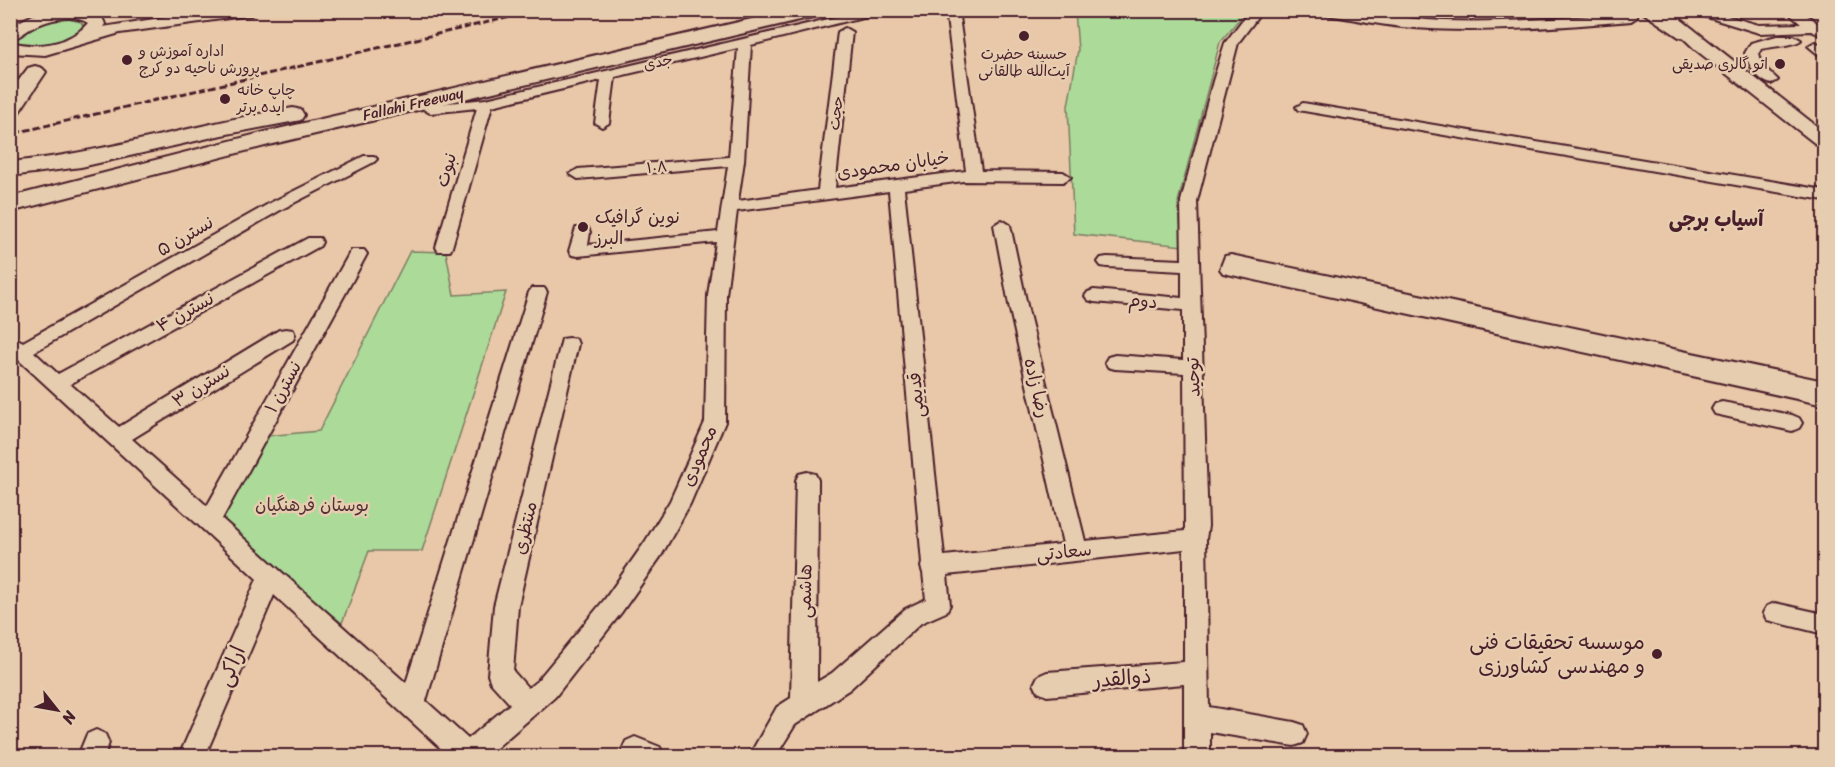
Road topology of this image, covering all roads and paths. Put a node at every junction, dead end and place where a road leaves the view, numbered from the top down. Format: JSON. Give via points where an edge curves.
{"nodes":[{"id":1,"x":251,"y":10,"type":"edge"},
{"id":2,"x":752,"y":10,"type":"edge"},
{"id":3,"x":817,"y":10,"type":"edge"},
{"id":4,"x":885,"y":10,"type":"edge"},
{"id":5,"x":952,"y":10,"type":"edge"},
{"id":6,"x":1257,"y":10,"type":"edge"},
{"id":7,"x":1321,"y":10,"type":"edge"},
{"id":8,"x":1662,"y":10,"type":"edge"},
{"id":9,"x":1679,"y":10,"type":"edge"},
{"id":10,"x":1690,"y":10,"type":"edge"},
{"id":11,"x":1791,"y":10,"type":"edge"},
{"id":12,"x":80,"y":13,"type":"edge"},
{"id":13,"x":1639,"y":14,"type":"edge"},
{"id":14,"x":37,"y":20,"type":"junction"},
{"id":15,"x":186,"y":20,"type":"junction"},
{"id":16,"x":10,"y":27,"type":"edge"},
{"id":17,"x":1759,"y":29,"type":"junction"},
{"id":18,"x":845,"y":32,"type":"dead end"},
{"id":19,"x":1686,"y":33,"type":"junction"},
{"id":20,"x":1821,"y":37,"type":"edge"},
{"id":21,"x":77,"y":40,"type":"junction"},
{"id":22,"x":1778,"y":40,"type":"junction"},
{"id":23,"x":745,"y":42,"type":"junction"},
{"id":24,"x":11,"y":47,"type":"edge"},
{"id":25,"x":35,"y":72,"type":"junction"},
{"id":26,"x":609,"y":73,"type":"junction"},
{"id":27,"x":520,"y":78,"type":"junction"},
{"id":28,"x":1771,"y":80,"type":"junction"},
{"id":29,"x":10,"y":96,"type":"edge"},
{"id":30,"x":486,"y":103,"type":"junction"},
{"id":31,"x":1303,"y":107,"type":"dead end"},
{"id":32,"x":10,"y":109,"type":"edge"},
{"id":33,"x":430,"y":109,"type":"junction"},
{"id":34,"x":296,"y":115,"type":"junction"},
{"id":35,"x":1824,"y":122,"type":"edge"},
{"id":36,"x":602,"y":123,"type":"dead end"},
{"id":37,"x":1824,"y":141,"type":"edge"},
{"id":38,"x":369,"y":159,"type":"dead end"},
{"id":39,"x":736,"y":161,"type":"junction"},
{"id":40,"x":10,"y":169,"type":"edge"},
{"id":41,"x":578,"y":174,"type":"dead end"},
{"id":42,"x":974,"y":176,"type":"junction"},
{"id":43,"x":1063,"y":177,"type":"dead end"},
{"id":44,"x":896,"y":185,"type":"junction"},
{"id":45,"x":10,"y":190,"type":"edge"},
{"id":46,"x":826,"y":194,"type":"junction"},
{"id":47,"x":1824,"y":195,"type":"edge"},
{"id":48,"x":10,"y":205,"type":"edge"},
{"id":49,"x":730,"y":207,"type":"junction"},
{"id":50,"x":10,"y":221,"type":"edge"},
{"id":51,"x":1002,"y":225,"type":"dead end"},
{"id":52,"x":582,"y":232,"type":"dead end"},
{"id":53,"x":726,"y":236,"type":"junction"},
{"id":54,"x":314,"y":242,"type":"dead end"},
{"id":55,"x":444,"y":247,"type":"dead end"},
{"id":56,"x":358,"y":254,"type":"dead end"},
{"id":57,"x":1107,"y":262,"type":"dead end"},
{"id":58,"x":1190,"y":266,"type":"junction"},
{"id":59,"x":538,"y":292,"type":"dead end"},
{"id":60,"x":1094,"y":296,"type":"dead end"},
{"id":61,"x":1192,"y":305,"type":"junction"},
{"id":62,"x":286,"y":335,"type":"dead end"},
{"id":63,"x":569,"y":344,"type":"dead end"},
{"id":64,"x":16,"y":346,"type":"edge"},
{"id":65,"x":1115,"y":362,"type":"dead end"},
{"id":66,"x":1193,"y":367,"type":"junction"},
{"id":67,"x":57,"y":383,"type":"junction"},
{"id":68,"x":1824,"y":387,"type":"edge"},
{"id":69,"x":1824,"y":398,"type":"edge"},
{"id":70,"x":1722,"y":409,"type":"dead end"},
{"id":71,"x":1792,"y":423,"type":"dead end"},
{"id":72,"x":117,"y":438,"type":"junction"},
{"id":73,"x":807,"y":480,"type":"dead end"},
{"id":74,"x":210,"y":522,"type":"junction"},
{"id":75,"x":1195,"y":539,"type":"junction"},
{"id":76,"x":1076,"y":551,"type":"junction"},
{"id":77,"x":932,"y":567,"type":"junction"},
{"id":78,"x":270,"y":576,"type":"junction"},
{"id":79,"x":1775,"y":613,"type":"dead end"},
{"id":80,"x":1824,"y":624,"type":"edge"},
{"id":81,"x":1196,"y":672,"type":"junction"},
{"id":82,"x":1047,"y":684,"type":"dead end"},
{"id":83,"x":804,"y":703,"type":"junction"},
{"id":84,"x":412,"y":705,"type":"junction"},
{"id":85,"x":528,"y":705,"type":"junction"},
{"id":86,"x":1196,"y":717,"type":"junction"},
{"id":87,"x":1294,"y":734,"type":"dead end"},
{"id":88,"x":192,"y":756,"type":"edge"},
{"id":89,"x":468,"y":756,"type":"edge"},
{"id":90,"x":762,"y":756,"type":"edge"},
{"id":91,"x":1197,"y":756,"type":"edge"}],
"edges":[{"from":1,"to":15,"type":"main road"},
{"from":2,"to":34,"type":"highway","name":"Fallahi Freeway"},
{"from":3,"to":27,"type":"highway","name":"Fallahi Freeway"},
{"from":4,"to":23,"type":"street","name":"جدی"},
{"from":5,"to":42,"type":"street"},
{"from":6,"to":58,"type":"street","name":"توحید","via":[[1232,43],[1220,81],[1189,201]]},
{"from":7,"to":13,"type":"street","via":[[1402,23],[1446,25],[1547,24]]},
{"from":8,"to":19,"type":"main road"},
{"from":9,"to":28,"type":"main road"},
{"from":10,"to":17,"type":"street"},
{"from":11,"to":20,"type":"street"},
{"from":12,"to":14,"type":"main road"},
{"from":12,"to":15,"type":"main road"},
{"from":12,"to":21,"type":"main road","via":[[95,19],[97,24]]},
{"from":13,"to":19,"type":"highway"},
{"from":14,"to":16,"type":"main road"},
{"from":14,"to":24,"type":"main road"},
{"from":15,"to":21,"type":"main road","via":[[119,28]]},
{"from":17,"to":20,"type":"street"},
{"from":17,"to":22,"type":"street","via":[[1734,31],[1753,41]]},
{"from":18,"to":46,"type":"street","name":"حجت"},
{"from":19,"to":37,"type":"main road"},
{"from":20,"to":22,"type":"street"},
{"from":21,"to":24,"type":"main road","via":[[41,50]]},
{"from":21,"to":25,"type":"main road","via":[[50,55]]},
{"from":22,"to":28,"type":"street","via":[[1756,46],[1752,53],[1756,66]]},
{"from":23,"to":26,"type":"street","name":"جدی"},
{"from":23,"to":39,"type":"street","name":"محمودی"},
{"from":25,"to":29,"type":"main road"},
{"from":25,"to":32,"type":"highway"},
{"from":26,"to":30,"type":"street","name":"جدی"},
{"from":26,"to":36,"type":"street"},
{"from":27,"to":33,"type":"highway"},
{"from":27,"to":48,"type":"highway","name":"Fallahi Freeway"},
{"from":28,"to":35,"type":"main road"},
{"from":30,"to":33,"type":"street","name":"جدی"},
{"from":30,"to":55,"type":"street","name":"نبوت"},
{"from":31,"to":47,"type":"street"},
{"from":33,"to":50,"type":"highway"},
{"from":34,"to":40,"type":"highway","via":[[252,120],[69,164]]},
{"from":34,"to":45,"type":"highway","name":"Fallahi Freeway"},
{"from":38,"to":64,"type":"street","name":"نسترن ۵"},
{"from":39,"to":41,"type":"street","name":"۱۰۸"},
{"from":39,"to":49,"type":"street","name":"محمودی"},
{"from":42,"to":43,"type":"street","name":"خیابان محمودی"},
{"from":42,"to":44,"type":"street","name":"خیابان محمودی"},
{"from":44,"to":46,"type":"street","name":"خیابان محمودی"},
{"from":44,"to":77,"type":"street","name":"قدیمی"},
{"from":46,"to":49,"type":"street","name":"خیابان محمودی"},
{"from":49,"to":53,"type":"street","name":"محمودی"},
{"from":51,"to":76,"type":"street","name":"رضا زاده"},
{"from":52,"to":53,"type":"street","via":[[578,251]]},
{"from":53,"to":85,"type":"street","name":"محمودی","via":[[717,295],[715,422],[679,504],[653,549],[614,606],[546,689]]},
{"from":54,"to":67,"type":"street","name":"نسترن ۴"},
{"from":56,"to":74,"type":"street","name":"نسترن ۱"},
{"from":57,"to":58,"type":"street"},
{"from":58,"to":61,"type":"street","name":"توحید"},
{"from":59,"to":84,"type":"street"},
{"from":60,"to":61,"type":"street","name":"دوم"},
{"from":61,"to":66,"type":"street","name":"توحید"},
{"from":62,"to":72,"type":"street","name":"نسترن ۳"},
{"from":63,"to":85,"type":"street","name":"منتظری","via":[[506,606],[500,675]]},
{"from":64,"to":67,"type":"street"},
{"from":65,"to":66,"type":"street"},
{"from":66,"to":75,"type":"street","name":"توحید"},
{"from":67,"to":72,"type":"street"},
{"from":68,"to":69,"type":"street","via":[[1231,260],[1230,269]]},
{"from":70,"to":71,"type":"street"},
{"from":72,"to":74,"type":"street"},
{"from":73,"to":83,"type":"street","name":"هاشمی"},
{"from":74,"to":78,"type":"street"},
{"from":75,"to":76,"type":"street","name":"سعادتی"},
{"from":75,"to":81,"type":"street","name":"توحید"},
{"from":76,"to":77,"type":"street","name":"سعادتی"},
{"from":77,"to":83,"type":"street","name":"قدیمی","via":[[938,605],[913,616],[841,681]]},
{"from":78,"to":84,"type":"street"},
{"from":78,"to":88,"type":"street","name":"اراکی"},
{"from":79,"to":80,"type":"street"},
{"from":81,"to":82,"type":"street","name":"ذوالقدر"},
{"from":81,"to":86,"type":"street","name":"توحید"},
{"from":83,"to":90,"type":"street","via":[[786,716]]},
{"from":84,"to":89,"type":"street"},
{"from":85,"to":89,"type":"street","name":"محمودی"},
{"from":86,"to":87,"type":"street"},
{"from":86,"to":91,"type":"street","name":"توحید"}]}
